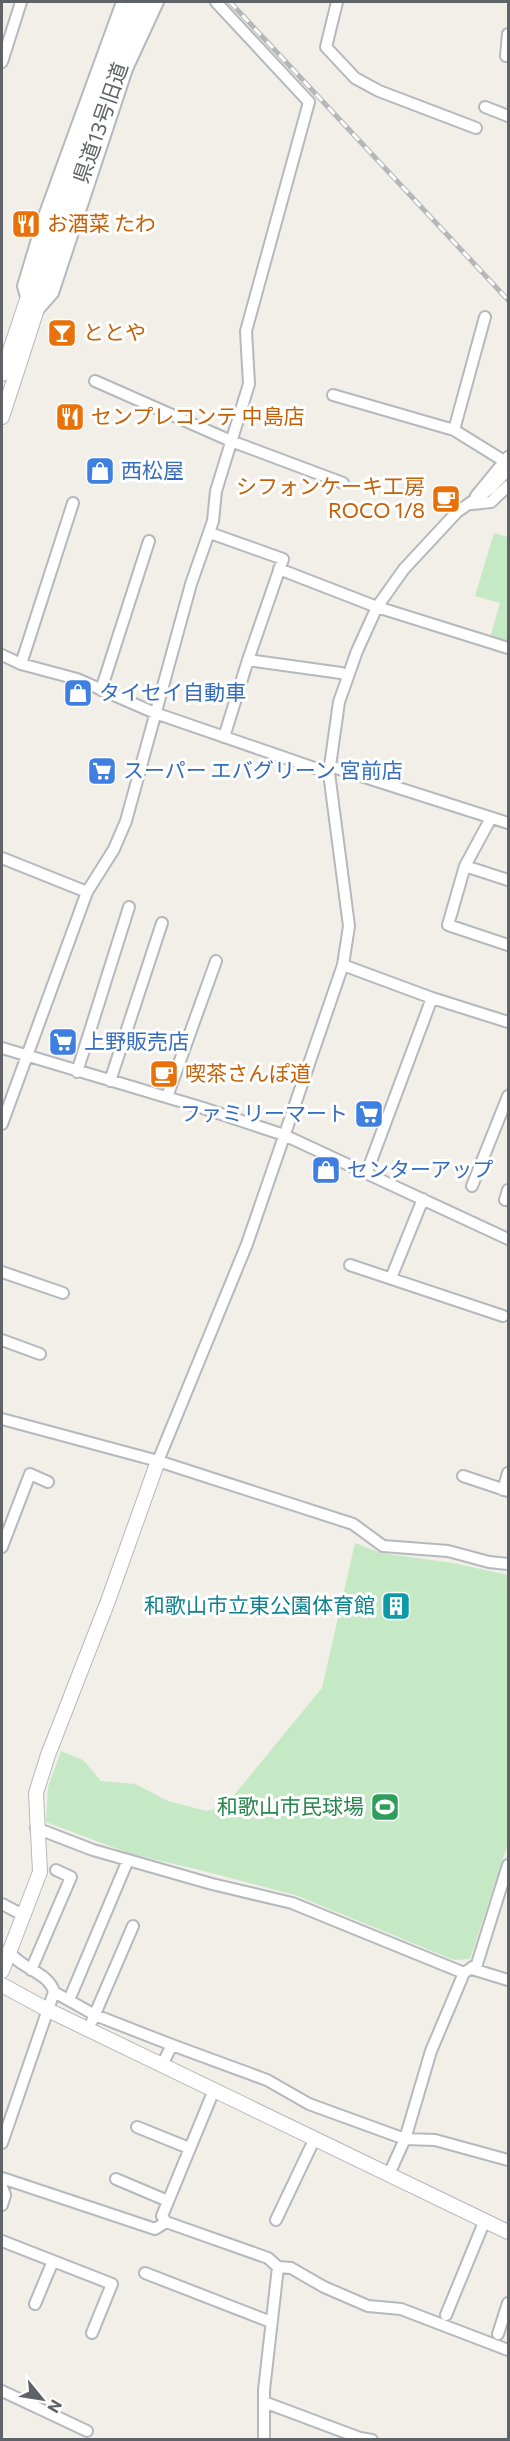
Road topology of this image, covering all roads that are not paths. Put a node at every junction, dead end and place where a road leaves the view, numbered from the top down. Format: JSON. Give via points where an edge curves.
{"nodes":[{"id":1,"x":21,"y":2,"type":"edge"},
{"id":2,"x":122,"y":2,"type":"edge"},
{"id":3,"x":135,"y":2,"type":"edge"},
{"id":4,"x":148,"y":2,"type":"edge"},
{"id":5,"x":158,"y":2,"type":"edge"},
{"id":6,"x":216,"y":2,"type":"edge"},
{"id":7,"x":337,"y":2,"type":"edge"},
{"id":8,"x":508,"y":34,"type":"edge"},
{"id":9,"x":506,"y":56,"type":"dead end"},
{"id":10,"x":2,"y":62,"type":"edge"},
{"id":11,"x":485,"y":107,"type":"dead end"},
{"id":12,"x":508,"y":116,"type":"edge"},
{"id":13,"x":476,"y":128,"type":"dead end"},
{"id":14,"x":41,"y":280,"type":"junction"},
{"id":15,"x":27,"y":301,"type":"junction"},
{"id":16,"x":37,"y":311,"type":"junction"},
{"id":17,"x":485,"y":317,"type":"dead end"},
{"id":18,"x":2,"y":374,"type":"edge"},
{"id":19,"x":95,"y":381,"type":"dead end"},
{"id":20,"x":333,"y":395,"type":"dead end"},
{"id":21,"x":2,"y":417,"type":"edge"},
{"id":22,"x":454,"y":430,"type":"junction"},
{"id":23,"x":231,"y":441,"type":"junction"},
{"id":24,"x":507,"y":463,"type":"edge"},
{"id":25,"x":343,"y":483,"type":"dead end"},
{"id":26,"x":508,"y":486,"type":"edge"},
{"id":27,"x":73,"y":503,"type":"dead end"},
{"id":28,"x":471,"y":504,"type":"junction"},
{"id":29,"x":210,"y":533,"type":"junction"},
{"id":30,"x":149,"y":541,"type":"dead end"},
{"id":31,"x":279,"y":569,"type":"junction"},
{"id":32,"x":376,"y":607,"type":"junction"},
{"id":33,"x":508,"y":648,"type":"edge"},
{"id":34,"x":2,"y":656,"type":"edge"},
{"id":35,"x":248,"y":660,"type":"junction"},
{"id":36,"x":21,"y":664,"type":"junction"},
{"id":37,"x":348,"y":676,"type":"junction"},
{"id":38,"x":101,"y":690,"type":"junction"},
{"id":39,"x":155,"y":713,"type":"junction"},
{"id":40,"x":225,"y":737,"type":"junction"},
{"id":41,"x":329,"y":770,"type":"junction"},
{"id":42,"x":491,"y":818,"type":"junction"},
{"id":43,"x":508,"y":823,"type":"edge"},
{"id":44,"x":2,"y":858,"type":"edge"},
{"id":45,"x":465,"y":866,"type":"junction"},
{"id":46,"x":508,"y":880,"type":"edge"},
{"id":47,"x":87,"y":892,"type":"junction"},
{"id":48,"x":129,"y":907,"type":"dead end"},
{"id":49,"x":162,"y":923,"type":"dead end"},
{"id":50,"x":508,"y":945,"type":"edge"},
{"id":51,"x":216,"y":961,"type":"dead end"},
{"id":52,"x":344,"y":965,"type":"junction"},
{"id":53,"x":432,"y":998,"type":"junction"},
{"id":54,"x":508,"y":1022,"type":"edge"},
{"id":55,"x":2,"y":1048,"type":"edge"},
{"id":56,"x":27,"y":1055,"type":"junction"},
{"id":57,"x":77,"y":1072,"type":"junction"},
{"id":58,"x":110,"y":1081,"type":"junction"},
{"id":59,"x":508,"y":1096,"type":"edge"},
{"id":60,"x":167,"y":1097,"type":"junction"},
{"id":61,"x":2,"y":1124,"type":"edge"},
{"id":62,"x":284,"y":1135,"type":"junction"},
{"id":63,"x":367,"y":1172,"type":"junction"},
{"id":64,"x":472,"y":1186,"type":"dead end"},
{"id":65,"x":423,"y":1199,"type":"junction"},
{"id":66,"x":508,"y":1239,"type":"edge"},
{"id":67,"x":350,"y":1265,"type":"dead end"},
{"id":68,"x":2,"y":1272,"type":"edge"},
{"id":69,"x":391,"y":1278,"type":"junction"},
{"id":70,"x":63,"y":1293,"type":"dead end"},
{"id":71,"x":503,"y":1316,"type":"dead end"},
{"id":72,"x":2,"y":1340,"type":"edge"},
{"id":73,"x":40,"y":1354,"type":"dead end"},
{"id":74,"x":2,"y":1419,"type":"edge"},
{"id":75,"x":158,"y":1461,"type":"junction"},
{"id":76,"x":508,"y":1473,"type":"edge"},
{"id":77,"x":463,"y":1476,"type":"dead end"},
{"id":78,"x":48,"y":1482,"type":"dead end"},
{"id":79,"x":506,"y":1490,"type":"edge"},
{"id":80,"x":2,"y":1547,"type":"edge"},
{"id":81,"x":508,"y":1564,"type":"edge"},
{"id":82,"x":36,"y":1828,"type":"junction"},
{"id":83,"x":128,"y":1860,"type":"junction"},
{"id":84,"x":508,"y":1865,"type":"edge"},
{"id":85,"x":56,"y":1870,"type":"dead end"},
{"id":86,"x":2,"y":1904,"type":"edge"},
{"id":87,"x":23,"y":1915,"type":"junction"},
{"id":88,"x":134,"y":1926,"type":"dead end"},
{"id":89,"x":9,"y":1951,"type":"junction"},
{"id":90,"x":31,"y":1970,"type":"junction"},
{"id":91,"x":2,"y":1971,"type":"edge"},
{"id":92,"x":468,"y":1971,"type":"junction"},
{"id":93,"x":508,"y":1980,"type":"edge"},
{"id":94,"x":2,"y":1985,"type":"edge"},
{"id":95,"x":54,"y":1992,"type":"junction"},
{"id":96,"x":69,"y":2000,"type":"junction"},
{"id":97,"x":48,"y":2010,"type":"junction"},
{"id":98,"x":95,"y":2015,"type":"junction"},
{"id":99,"x":88,"y":2029,"type":"junction"},
{"id":100,"x":172,"y":2045,"type":"junction"},
{"id":101,"x":162,"y":2065,"type":"junction"},
{"id":102,"x":214,"y":2090,"type":"junction"},
{"id":103,"x":137,"y":2127,"type":"dead end"},
{"id":104,"x":315,"y":2138,"type":"junction"},
{"id":105,"x":405,"y":2139,"type":"junction"},
{"id":106,"x":2,"y":2143,"type":"edge"},
{"id":107,"x":189,"y":2148,"type":"junction"},
{"id":108,"x":508,"y":2160,"type":"edge"},
{"id":109,"x":389,"y":2174,"type":"junction"},
{"id":110,"x":2,"y":2178,"type":"edge"},
{"id":111,"x":116,"y":2180,"type":"dead end"},
{"id":112,"x":2,"y":2187,"type":"edge"},
{"id":113,"x":168,"y":2201,"type":"junction"},
{"id":114,"x":2,"y":2205,"type":"edge"},
{"id":115,"x":276,"y":2220,"type":"dead end"},
{"id":116,"x":485,"y":2220,"type":"junction"},
{"id":117,"x":166,"y":2222,"type":"junction"},
{"id":118,"x":508,"y":2232,"type":"edge"},
{"id":119,"x":2,"y":2241,"type":"edge"},
{"id":120,"x":52,"y":2260,"type":"junction"},
{"id":121,"x":278,"y":2267,"type":"junction"},
{"id":122,"x":145,"y":2273,"type":"dead end"},
{"id":123,"x":508,"y":2303,"type":"edge"},
{"id":124,"x":35,"y":2304,"type":"dead end"},
{"id":125,"x":446,"y":2315,"type":"dead end"},
{"id":126,"x":271,"y":2322,"type":"junction"},
{"id":127,"x":92,"y":2333,"type":"dead end"},
{"id":128,"x":498,"y":2334,"type":"dead end"},
{"id":129,"x":508,"y":2350,"type":"edge"},
{"id":130,"x":2,"y":2391,"type":"edge"},
{"id":131,"x":264,"y":2402,"type":"junction"},
{"id":132,"x":87,"y":2431,"type":"dead end"},
{"id":133,"x":264,"y":2439,"type":"edge"},
{"id":134,"x":372,"y":2439,"type":"edge"}],
"edges":[{"from":1,"to":10,"type":"street"},
{"from":2,"to":15,"type":"street","via":[[44,216],[23,286]]},
{"from":3,"to":14,"type":"street","name":"県道13号旧道","via":[[83,135]]},
{"from":4,"to":14,"type":"street","name":"県道13号旧道","via":[[127,48]]},
{"from":5,"to":16,"type":"street","via":[[128,69],[53,293]]},
{"from":6,"to":23,"type":"street","via":[[309,102],[246,331],[249,384]]},
{"from":7,"to":13,"type":"street","via":[[326,47],[355,78]]},
{"from":8,"to":9,"type":"street"},
{"from":11,"to":12,"type":"street"},
{"from":14,"to":15,"type":"street","name":"県道13号旧道"},
{"from":14,"to":16,"type":"street","name":"県道13号旧道"},
{"from":15,"to":18,"type":"street","name":"県道13号旧道"},
{"from":16,"to":21,"type":"street","name":"県道13号旧道"},
{"from":17,"to":22,"type":"street"},
{"from":19,"to":23,"type":"street"},
{"from":20,"to":22,"type":"street"},
{"from":22,"to":24,"type":"street"},
{"from":23,"to":25,"type":"street"},
{"from":23,"to":29,"type":"street","via":[[216,491]]},
{"from":24,"to":28,"type":"street","via":[[490,489]]},
{"from":26,"to":28,"type":"street","via":[[491,502]]},
{"from":27,"to":36,"type":"street"},
{"from":28,"to":32,"type":"street","via":[[457,512],[404,569]]},
{"from":29,"to":31,"type":"street","via":[[283,559]]},
{"from":29,"to":39,"type":"street","via":[[191,584]]},
{"from":30,"to":38,"type":"street"},
{"from":31,"to":32,"type":"street"},
{"from":31,"to":35,"type":"street"},
{"from":32,"to":33,"type":"street"},
{"from":32,"to":37,"type":"street"},
{"from":34,"to":36,"type":"street"},
{"from":35,"to":37,"type":"street"},
{"from":35,"to":40,"type":"street"},
{"from":36,"to":38,"type":"street","via":[[77,679]]},
{"from":37,"to":41,"type":"street","via":[[339,702]]},
{"from":38,"to":39,"type":"street"},
{"from":39,"to":40,"type":"street"},
{"from":39,"to":47,"type":"street","via":[[126,820],[114,849]]},
{"from":40,"to":41,"type":"street"},
{"from":41,"to":42,"type":"street"},
{"from":41,"to":52,"type":"street","via":[[349,926]]},
{"from":42,"to":43,"type":"street"},
{"from":42,"to":45,"type":"street"},
{"from":44,"to":47,"type":"street"},
{"from":45,"to":46,"type":"street"},
{"from":45,"to":50,"type":"street","via":[[448,925]]},
{"from":47,"to":56,"type":"street"},
{"from":48,"to":57,"type":"street"},
{"from":49,"to":58,"type":"street"},
{"from":51,"to":60,"type":"street"},
{"from":52,"to":53,"type":"street"},
{"from":52,"to":62,"type":"street"},
{"from":53,"to":54,"type":"street"},
{"from":53,"to":63,"type":"street"},
{"from":55,"to":56,"type":"street"},
{"from":56,"to":57,"type":"street"},
{"from":56,"to":61,"type":"street"},
{"from":57,"to":58,"type":"street"},
{"from":58,"to":60,"type":"street"},
{"from":59,"to":64,"type":"street"},
{"from":60,"to":62,"type":"street"},
{"from":62,"to":63,"type":"street"},
{"from":62,"to":75,"type":"street","via":[[247,1244]]},
{"from":63,"to":65,"type":"street"},
{"from":65,"to":66,"type":"street"},
{"from":65,"to":69,"type":"street"},
{"from":67,"to":69,"type":"street"},
{"from":68,"to":70,"type":"street"},
{"from":69,"to":71,"type":"street"},
{"from":72,"to":73,"type":"street"},
{"from":74,"to":75,"type":"street"},
{"from":75,"to":81,"type":"street","via":[[353,1524],[383,1546],[448,1551]]},
{"from":75,"to":82,"type":"street","via":[[48,1755],[36,1793]]},
{"from":76,"to":79,"type":"street"},
{"from":77,"to":79,"type":"street"},
{"from":78,"to":80,"type":"street","via":[[30,1474]]},
{"from":82,"to":83,"type":"street"},
{"from":82,"to":87,"type":"street","via":[[40,1872]]},
{"from":83,"to":92,"type":"street","via":[[292,1904]]},
{"from":83,"to":96,"type":"street"},
{"from":84,"to":92,"type":"street","via":[[477,1964]]},
{"from":85,"to":90,"type":"street","via":[[71,1877]]},
{"from":86,"to":87,"type":"street"},
{"from":87,"to":89,"type":"street"},
{"from":88,"to":98,"type":"street"},
{"from":89,"to":90,"type":"street"},
{"from":89,"to":91,"type":"street"},
{"from":90,"to":95,"type":"street","via":[[47,1980]]},
{"from":92,"to":93,"type":"street"},
{"from":92,"to":105,"type":"street","via":[[431,2051]]},
{"from":94,"to":97,"type":"street"},
{"from":95,"to":96,"type":"street"},
{"from":95,"to":97,"type":"street"},
{"from":96,"to":98,"type":"street"},
{"from":97,"to":99,"type":"street"},
{"from":97,"to":106,"type":"street"},
{"from":98,"to":99,"type":"street"},
{"from":98,"to":100,"type":"street"},
{"from":99,"to":101,"type":"street"},
{"from":100,"to":101,"type":"street"},
{"from":100,"to":105,"type":"street","via":[[267,2080],[309,2104]]},
{"from":101,"to":102,"type":"street"},
{"from":102,"to":104,"type":"street"},
{"from":102,"to":107,"type":"street"},
{"from":103,"to":107,"type":"street"},
{"from":104,"to":109,"type":"street"},
{"from":104,"to":115,"type":"street"},
{"from":105,"to":108,"type":"street","via":[[435,2140]]},
{"from":105,"to":109,"type":"street"},
{"from":107,"to":113,"type":"street"},
{"from":109,"to":116,"type":"street"},
{"from":110,"to":117,"type":"street","via":[[155,2229]]},
{"from":111,"to":113,"type":"street"},
{"from":112,"to":114,"type":"street"},
{"from":113,"to":117,"type":"street","via":[[162,2216]]},
{"from":116,"to":118,"type":"street"},
{"from":116,"to":125,"type":"street"},
{"from":117,"to":121,"type":"street","via":[[268,2258]]},
{"from":119,"to":120,"type":"street"},
{"from":120,"to":124,"type":"street"},
{"from":120,"to":127,"type":"street","via":[[112,2284]]},
{"from":121,"to":126,"type":"street"},
{"from":121,"to":129,"type":"street","via":[[291,2268],[368,2306],[402,2309]]},
{"from":122,"to":126,"type":"street"},
{"from":123,"to":128,"type":"street"},
{"from":126,"to":131,"type":"street"},
{"from":130,"to":132,"type":"street"},
{"from":131,"to":133,"type":"street"},
{"from":131,"to":134,"type":"street"}]}
